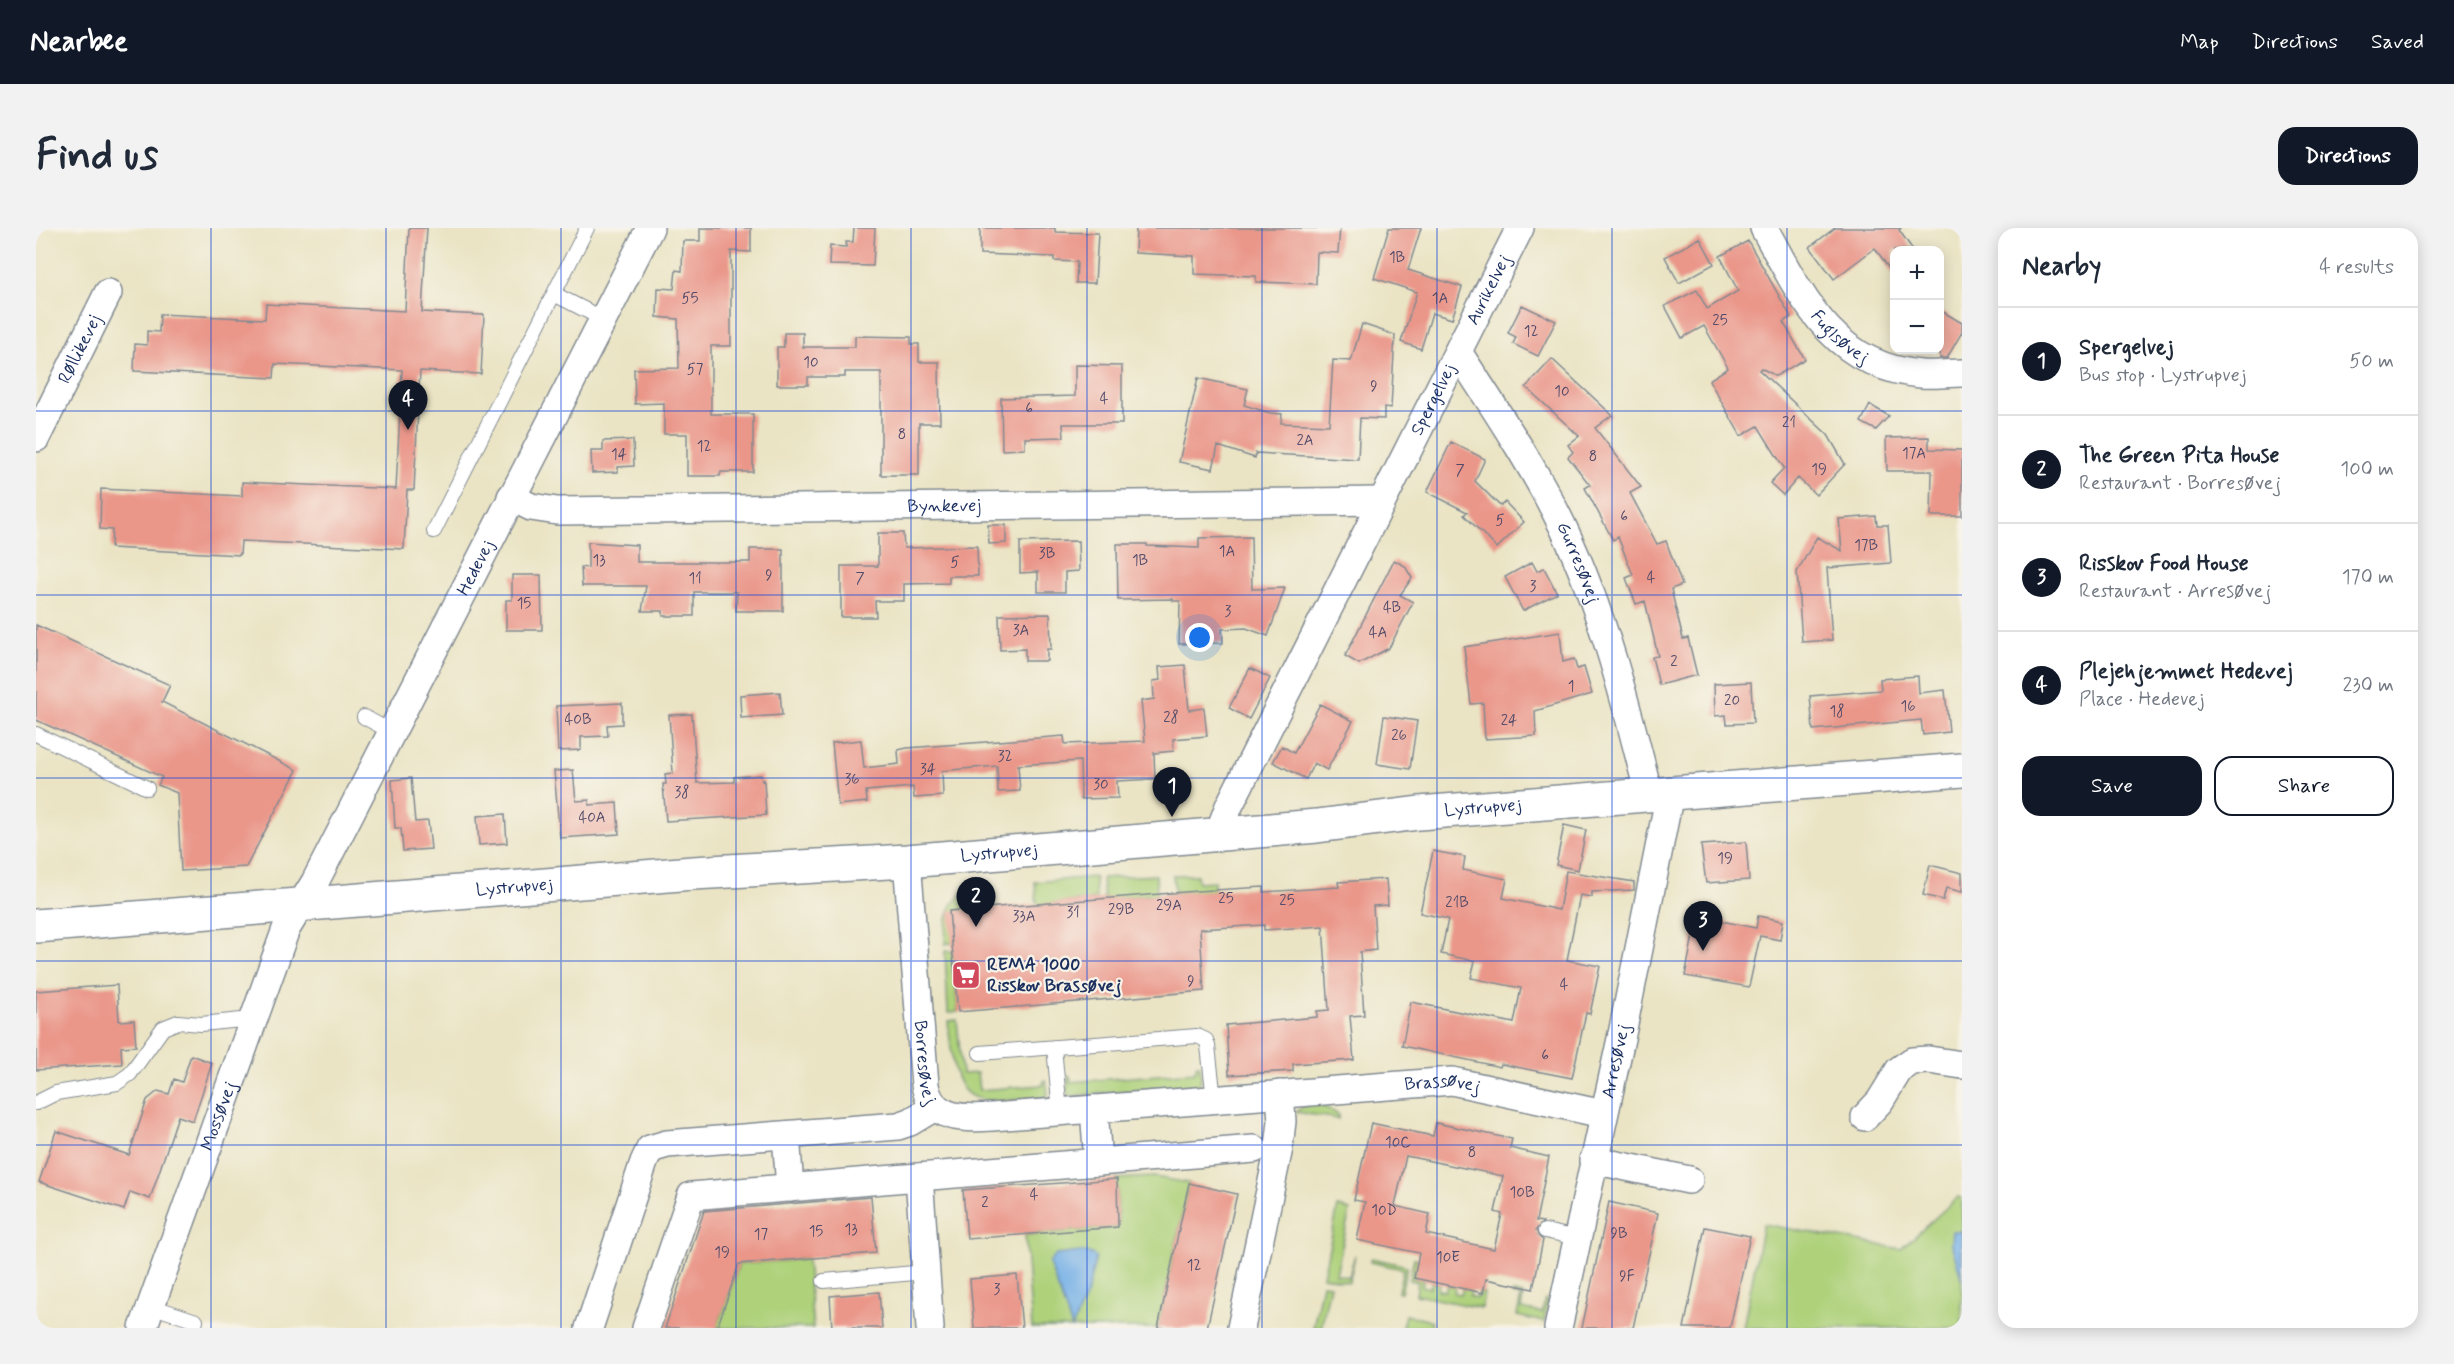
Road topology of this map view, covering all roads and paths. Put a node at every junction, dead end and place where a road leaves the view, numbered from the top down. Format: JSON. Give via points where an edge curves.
{"nodes":[{"id":1,"x":587,"y":228,"type":"edge"},
{"id":2,"x":650,"y":228,"type":"edge"},
{"id":3,"x":1520,"y":228,"type":"edge"},
{"id":4,"x":1764,"y":228,"type":"edge"},
{"id":5,"x":108,"y":292,"type":"dead end"},
{"id":6,"x":554,"y":294,"type":"junction"},
{"id":7,"x":603,"y":319,"type":"junction"},
{"id":8,"x":1458,"y":352,"type":"junction"},
{"id":9,"x":1962,"y":373,"type":"edge"},
{"id":10,"x":36,"y":438,"type":"edge"},
{"id":11,"x":511,"y":497,"type":"junction"},
{"id":12,"x":1382,"y":501,"type":"junction"},
{"id":13,"x":434,"y":531,"type":"dead end"},
{"id":14,"x":364,"y":717,"type":"dead end"},
{"id":15,"x":390,"y":731,"type":"junction"},
{"id":16,"x":36,"y":735,"type":"edge"},
{"id":17,"x":1962,"y":770,"type":"edge"},
{"id":18,"x":147,"y":788,"type":"dead end"},
{"id":19,"x":1659,"y":794,"type":"junction"},
{"id":20,"x":1218,"y":835,"type":"junction"},
{"id":21,"x":907,"y":861,"type":"junction"},
{"id":22,"x":298,"y":905,"type":"junction"},
{"id":23,"x":36,"y":926,"type":"edge"},
{"id":24,"x":252,"y":1019,"type":"junction"},
{"id":25,"x":1054,"y":1047,"type":"junction"},
{"id":26,"x":980,"y":1053,"type":"dead end"},
{"id":27,"x":1962,"y":1065,"type":"edge"},
{"id":28,"x":1280,"y":1094,"type":"junction"},
{"id":29,"x":1214,"y":1100,"type":"junction"},
{"id":30,"x":36,"y":1103,"type":"edge"},
{"id":31,"x":935,"y":1107,"type":"junction"},
{"id":32,"x":1094,"y":1109,"type":"junction"},
{"id":33,"x":1060,"y":1112,"type":"junction"},
{"id":34,"x":1603,"y":1114,"type":"junction"},
{"id":35,"x":1865,"y":1117,"type":"dead end"},
{"id":36,"x":786,"y":1135,"type":"junction"},
{"id":37,"x":1254,"y":1149,"type":"dead end"},
{"id":38,"x":1593,"y":1160,"type":"junction"},
{"id":39,"x":1098,"y":1162,"type":"junction"},
{"id":40,"x":920,"y":1177,"type":"junction"},
{"id":41,"x":1689,"y":1180,"type":"dead end"},
{"id":42,"x":790,"y":1188,"type":"junction"},
{"id":43,"x":1545,"y":1231,"type":"dead end"},
{"id":44,"x":1577,"y":1238,"type":"junction"},
{"id":45,"x":926,"y":1272,"type":"junction"},
{"id":46,"x":824,"y":1281,"type":"dead end"},
{"id":47,"x":147,"y":1317,"type":"edge"},
{"id":48,"x":194,"y":1328,"type":"edge"},
{"id":49,"x":589,"y":1328,"type":"edge"},
{"id":50,"x":646,"y":1328,"type":"edge"},
{"id":51,"x":930,"y":1328,"type":"edge"},
{"id":52,"x":1241,"y":1328,"type":"edge"},
{"id":53,"x":1558,"y":1328,"type":"edge"}],
"edges":[{"from":1,"to":6,"type":"lane"},
{"from":2,"to":7,"type":"street","name":"Hedevej"},
{"from":3,"to":8,"type":"street","name":"Aurikelvej"},
{"from":4,"to":9,"type":"street","name":"Fuglsøvej","via":[[1811,311],[1848,346],[1870,362],[1892,369],[1921,374]]},
{"from":5,"to":10,"type":"street","name":"Røllikevej"},
{"from":6,"to":7,"type":"lane"},
{"from":6,"to":13,"type":"lane"},
{"from":7,"to":11,"type":"street","name":"Hedevej"},
{"from":8,"to":12,"type":"street","name":"Spergelvej"},
{"from":8,"to":19,"type":"street","name":"Gurresøvej","via":[[1514,438],[1562,525],[1601,617],[1630,717]]},
{"from":11,"to":12,"type":"street","name":"Bynkevej","via":[[531,507],[557,511]]},
{"from":11,"to":15,"type":"street","name":"Hedevej"},
{"from":12,"to":20,"type":"street","name":"Spergelvej"},
{"from":14,"to":15,"type":"lane"},
{"from":15,"to":22,"type":"street","name":"Hedevej","via":[[315,882]]},
{"from":16,"to":18,"type":"lane"},
{"from":17,"to":19,"type":"street","name":"Lystrupvej"},
{"from":19,"to":20,"type":"street","name":"Lystrupvej","via":[[1419,813]]},
{"from":19,"to":34,"type":"street","name":"Arresøvej"},
{"from":20,"to":21,"type":"street","name":"Lystrupvej"},
{"from":21,"to":22,"type":"street","name":"Lystrupvej","via":[[682,874]]},
{"from":21,"to":31,"type":"street","name":"Borresøvej","via":[[924,1077],[926,1092]]},
{"from":22,"to":23,"type":"street","name":"Lystrupvej"},
{"from":22,"to":24,"type":"street","name":"Mossøvej"},
{"from":24,"to":30,"type":"lane","via":[[178,1022],[163,1028],[130,1074],[117,1083],[57,1093]]},
{"from":24,"to":47,"type":"street","name":"Mossøvej"},
{"from":25,"to":26,"type":"lane"},
{"from":25,"to":29,"type":"lane","via":[[1200,1036],[1208,1046]]},
{"from":25,"to":33,"type":"lane"},
{"from":27,"to":35,"type":"street","via":[[1912,1061],[1899,1070]]},
{"from":28,"to":29,"type":"street","name":"Brassøvej"},
{"from":28,"to":34,"type":"street","name":"Brassøvej","via":[[1452,1081]]},
{"from":28,"to":52,"type":"street","via":[[1279,1148]]},
{"from":29,"to":32,"type":"street","name":"Brassøvej"},
{"from":31,"to":33,"type":"street","name":"Brassøvej","via":[[949,1116],[968,1118]]},
{"from":31,"to":36,"type":"street","name":"Borresøvej","via":[[898,1126]]},
{"from":32,"to":33,"type":"street","name":"Brassøvej"},
{"from":32,"to":39,"type":"street"},
{"from":34,"to":38,"type":"street","name":"Arresøvej"},
{"from":36,"to":42,"type":"street"},
{"from":36,"to":49,"type":"street","name":"Borresøvej","via":[[650,1149]]},
{"from":37,"to":39,"type":"street"},
{"from":38,"to":41,"type":"street"},
{"from":38,"to":44,"type":"street","name":"Arresøvej"},
{"from":39,"to":40,"type":"street"},
{"from":40,"to":42,"type":"street"},
{"from":40,"to":45,"type":"street"},
{"from":42,"to":50,"type":"street","via":[[691,1196]]},
{"from":43,"to":44,"type":"lane"},
{"from":44,"to":53,"type":"street","name":"Arresøvej"},
{"from":45,"to":46,"type":"lane"},
{"from":45,"to":51,"type":"street"},
{"from":47,"to":48,"type":"lane","via":[[196,1322]]}]}
